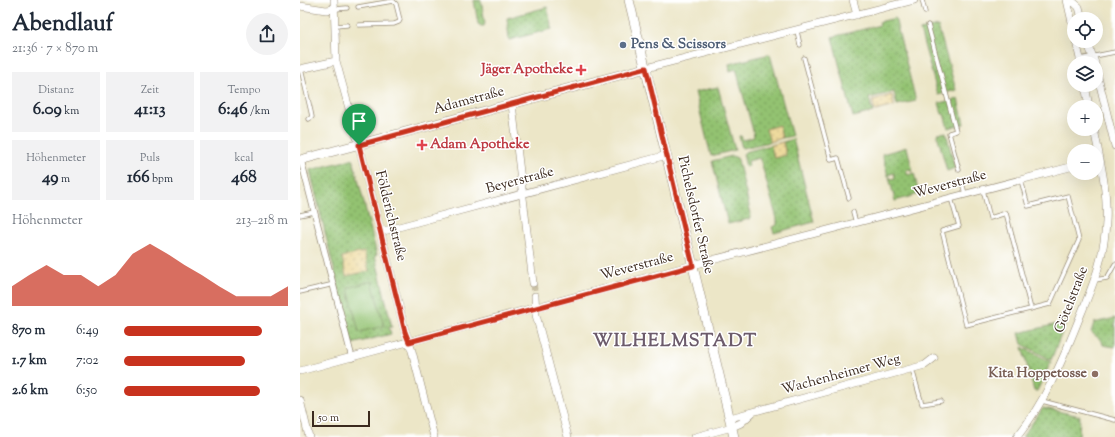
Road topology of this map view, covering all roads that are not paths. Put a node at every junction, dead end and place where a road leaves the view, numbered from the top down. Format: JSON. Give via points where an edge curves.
{"nodes":[{"id":1,"x":334,"y":0,"type":"edge"},
{"id":2,"x":629,"y":0,"type":"edge"},
{"id":3,"x":853,"y":0,"type":"edge"},
{"id":4,"x":914,"y":0,"type":"edge"},
{"id":5,"x":922,"y":0,"type":"edge"},
{"id":6,"x":1068,"y":0,"type":"edge"},
{"id":7,"x":1071,"y":0,"type":"edge"},
{"id":8,"x":300,"y":6,"type":"edge"},
{"id":9,"x":358,"y":7,"type":"dead end"},
{"id":10,"x":347,"y":8,"type":"dead end"},
{"id":11,"x":335,"y":9,"type":"junction"},
{"id":12,"x":925,"y":12,"type":"dead end"},
{"id":13,"x":1070,"y":12,"type":"edge"},
{"id":14,"x":1080,"y":12,"type":"edge"},
{"id":15,"x":857,"y":15,"type":"junction"},
{"id":16,"x":347,"y":25,"type":"dead end"},
{"id":17,"x":359,"y":25,"type":"dead end"},
{"id":18,"x":928,"y":25,"type":"dead end"},
{"id":19,"x":335,"y":26,"type":"junction"},
{"id":20,"x":796,"y":31,"type":"junction"},
{"id":21,"x":800,"y":45,"type":"dead end"},
{"id":22,"x":1115,"y":52,"type":"edge"},
{"id":23,"x":1103,"y":57,"type":"edge"},
{"id":24,"x":804,"y":58,"type":"dead end"},
{"id":25,"x":336,"y":61,"type":"junction"},
{"id":26,"x":646,"y":68,"type":"junction"},
{"id":27,"x":300,"y":69,"type":"edge"},
{"id":28,"x":1102,"y":92,"type":"edge"},
{"id":29,"x":512,"y":104,"type":"junction"},
{"id":30,"x":309,"y":119,"type":"dead end"},
{"id":31,"x":359,"y":145,"type":"junction"},
{"id":32,"x":1115,"y":146,"type":"edge"},
{"id":33,"x":667,"y":156,"type":"junction"},
{"id":34,"x":301,"y":160,"type":"edge"},
{"id":35,"x":1067,"y":168,"type":"edge"},
{"id":36,"x":959,"y":170,"type":"dead end"},
{"id":37,"x":1103,"y":175,"type":"edge"},
{"id":38,"x":1021,"y":180,"type":"junction"},
{"id":39,"x":962,"y":182,"type":"dead end"},
{"id":40,"x":983,"y":190,"type":"junction"},
{"id":41,"x":522,"y":194,"type":"junction"},
{"id":42,"x":966,"y":194,"type":"junction"},
{"id":43,"x":849,"y":198,"type":"dead end"},
{"id":44,"x":951,"y":198,"type":"junction"},
{"id":45,"x":315,"y":212,"type":"junction"},
{"id":46,"x":852,"y":212,"type":"dead end"},
{"id":47,"x":300,"y":215,"type":"edge"},
{"id":48,"x":856,"y":223,"type":"junction"},
{"id":49,"x":380,"y":232,"type":"junction"},
{"id":50,"x":1115,"y":264,"type":"edge"},
{"id":51,"x":693,"y":266,"type":"junction"},
{"id":52,"x":1095,"y":280,"type":"junction"},
{"id":53,"x":533,"y":283,"type":"tunnel mouth"},
{"id":54,"x":334,"y":284,"type":"junction"},
{"id":55,"x":300,"y":292,"type":"edge"},
{"id":56,"x":534,"y":296,"type":"tunnel mouth"},
{"id":57,"x":536,"y":308,"type":"junction"},
{"id":58,"x":1031,"y":309,"type":"junction"},
{"id":59,"x":409,"y":342,"type":"junction"},
{"id":60,"x":352,"y":358,"type":"junction"},
{"id":61,"x":934,"y":358,"type":"dead end"},
{"id":62,"x":912,"y":369,"type":"junction"},
{"id":63,"x":300,"y":371,"type":"edge"},
{"id":64,"x":300,"y":400,"type":"edge"},
{"id":65,"x":940,"y":401,"type":"dead end"},
{"id":66,"x":1042,"y":401,"type":"junction"},
{"id":67,"x":1115,"y":420,"type":"edge"},
{"id":68,"x":731,"y":423,"type":"junction"},
{"id":69,"x":310,"y":437,"type":"edge"},
{"id":70,"x":434,"y":437,"type":"edge"},
{"id":71,"x":568,"y":437,"type":"edge"},
{"id":72,"x":695,"y":437,"type":"edge"},
{"id":73,"x":734,"y":437,"type":"edge"},
{"id":74,"x":1017,"y":437,"type":"edge"}],
"edges":[{"from":1,"to":11,"type":"street","name":"Földerichstraße"},
{"from":2,"to":26,"type":"street","name":"Pichelsdorfer Straße"},
{"from":3,"to":15,"type":"street"},
{"from":4,"to":15,"type":"street"},
{"from":5,"to":12,"type":"lane"},
{"from":6,"to":13,"type":"street"},
{"from":7,"to":14,"type":"street"},
{"from":8,"to":11,"type":"street"},
{"from":9,"to":17,"type":"lane","via":[[393,1],[400,20],[394,24]]},
{"from":10,"to":11,"type":"lane"},
{"from":11,"to":19,"type":"street","name":"Földerichstraße"},
{"from":15,"to":20,"type":"street"},
{"from":16,"to":19,"type":"lane"},
{"from":18,"to":36,"type":"lane","via":[[956,131],[949,133]]},
{"from":19,"to":25,"type":"street","name":"Földerichstraße"},
{"from":20,"to":21,"type":"lane"},
{"from":20,"to":26,"type":"street"},
{"from":22,"to":23,"type":"lane"},
{"from":24,"to":43,"type":"lane","via":[[830,160],[838,158]]},
{"from":25,"to":27,"type":"street"},
{"from":25,"to":31,"type":"street","name":"Földerichstraße"},
{"from":26,"to":29,"type":"street","name":"Adamstraße"},
{"from":26,"to":33,"type":"street","name":"Pichelsdorfer Straße"},
{"from":27,"to":30,"type":"lane","via":[[312,112]]},
{"from":28,"to":32,"type":"street"},
{"from":29,"to":31,"type":"street","name":"Adamstraße"},
{"from":29,"to":41,"type":"street"},
{"from":31,"to":34,"type":"street","name":"Adamstraße"},
{"from":31,"to":49,"type":"street","name":"Földerichstraße"},
{"from":33,"to":41,"type":"street","name":"Beyerstraße"},
{"from":33,"to":51,"type":"street","name":"Pichelsdorfer Straße"},
{"from":34,"to":45,"type":"street"},
{"from":35,"to":38,"type":"street","name":"Weverstraße"},
{"from":37,"to":52,"type":"street","name":"Götelstraße","via":[[1106,222],[1101,260]]},
{"from":38,"to":40,"type":"street","name":"Weverstraße"},
{"from":38,"to":58,"type":"lane","via":[[1028,206],[1068,196],[1079,240],[1050,304]]},
{"from":39,"to":42,"type":"lane"},
{"from":40,"to":42,"type":"street","name":"Weverstraße"},
{"from":40,"to":58,"type":"lane","via":[[990,218],[1006,214]]},
{"from":41,"to":49,"type":"street","name":"Beyerstraße"},
{"from":41,"to":53,"type":"street"},
{"from":42,"to":44,"type":"street","name":"Weverstraße"},
{"from":44,"to":48,"type":"street","name":"Weverstraße"},
{"from":44,"to":58,"type":"lane","via":[[959,226],[942,232],[966,325]]},
{"from":45,"to":47,"type":"lane"},
{"from":45,"to":54,"type":"street"},
{"from":46,"to":48,"type":"lane"},
{"from":48,"to":51,"type":"street","name":"Weverstraße"},
{"from":49,"to":59,"type":"street","name":"Földerichstraße"},
{"from":50,"to":52,"type":"lane","via":[[1107,278]]},
{"from":51,"to":57,"type":"street","name":"Weverstraße"},
{"from":51,"to":68,"type":"street","name":"Pichelsdorfer Straße"},
{"from":52,"to":66,"type":"street","name":"Götelstraße","via":[[1062,362]]},
{"from":54,"to":55,"type":"lane"},
{"from":54,"to":60,"type":"street"},
{"from":56,"to":57,"type":"street"},
{"from":57,"to":59,"type":"street","name":"Weverstraße"},
{"from":57,"to":71,"type":"street"},
{"from":59,"to":60,"type":"street","name":"Weverstraße"},
{"from":59,"to":70,"type":"street","name":"Földerichstraße"},
{"from":60,"to":63,"type":"street","name":"Weverstraße"},
{"from":61,"to":62,"type":"street","name":"Wachenheimer Weg","via":[[925,365]]},
{"from":62,"to":65,"type":"lane","via":[[922,404]]},
{"from":62,"to":68,"type":"street","name":"Wachenheimer Weg","via":[[752,413],[741,424]]},
{"from":64,"to":69,"type":"street"},
{"from":66,"to":67,"type":"lane"},
{"from":66,"to":74,"type":"street","name":"Götelstraße"},
{"from":68,"to":72,"type":"street","name":"Wachenheimer Weg"},
{"from":68,"to":73,"type":"street","name":"Pichelsdorfer Straße"}]}
